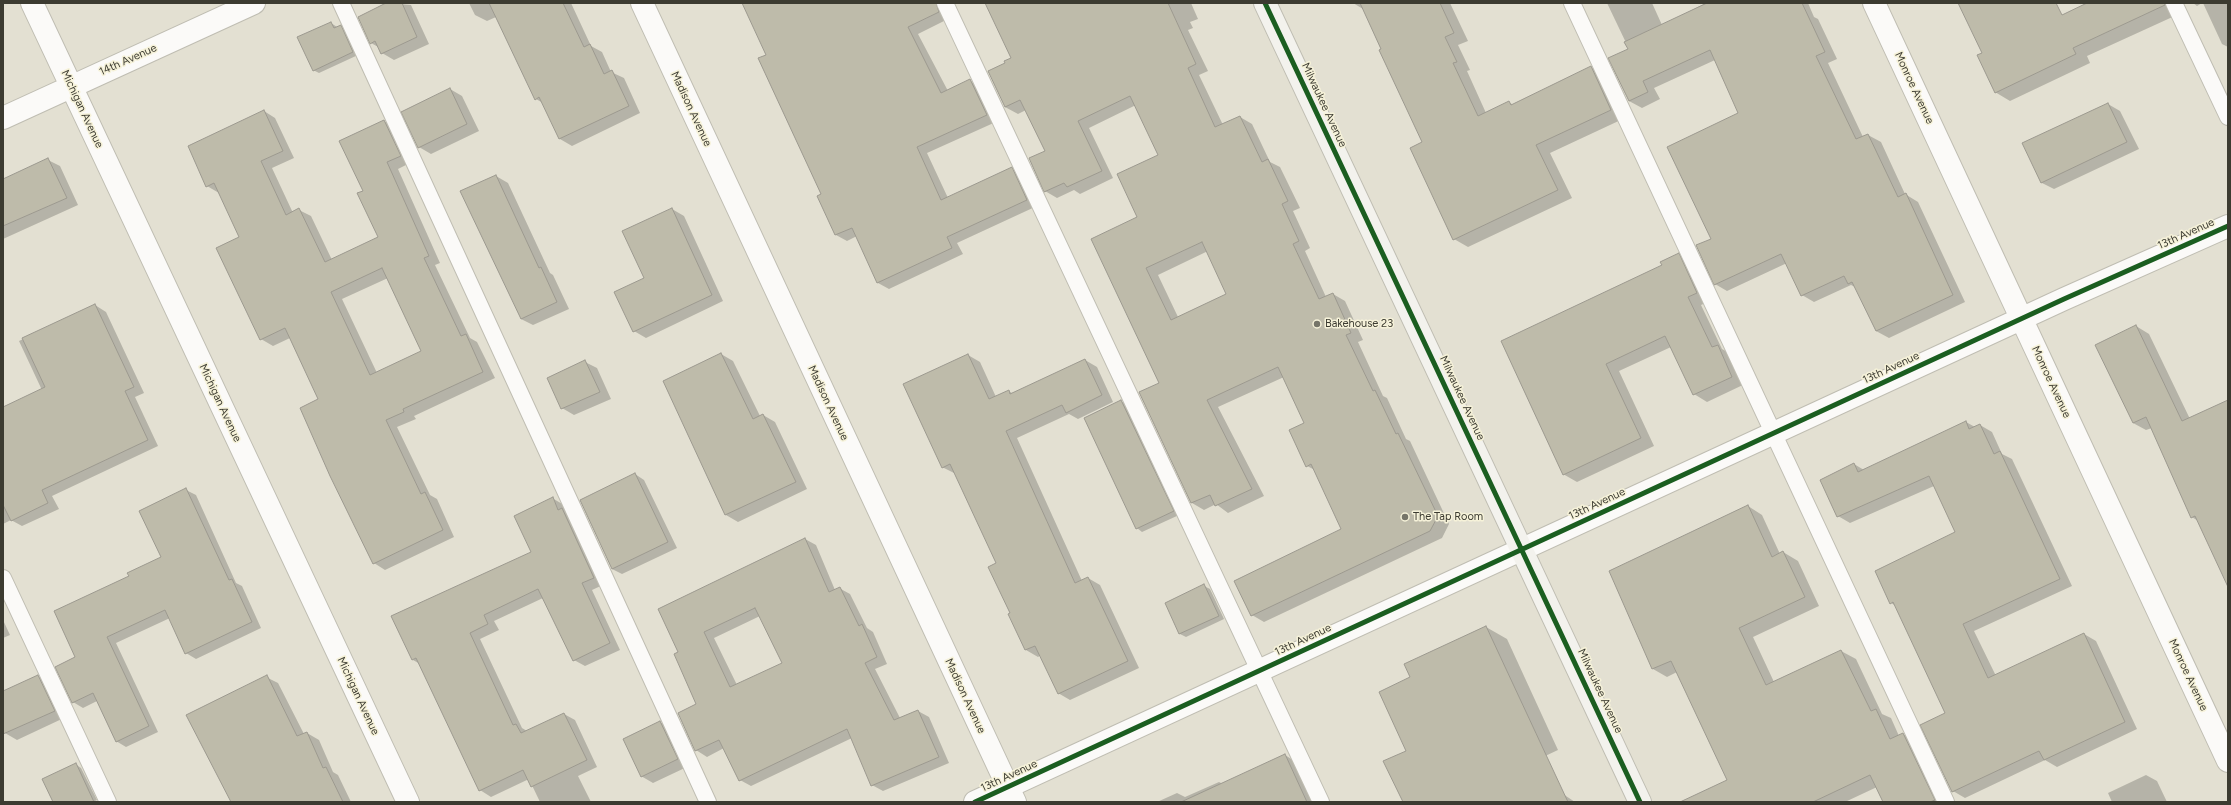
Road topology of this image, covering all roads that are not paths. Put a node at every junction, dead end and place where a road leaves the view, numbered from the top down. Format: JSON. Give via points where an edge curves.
{"nodes":[{"id":1,"x":32,"y":3,"type":"edge"},
{"id":2,"x":254,"y":3,"type":"edge"},
{"id":3,"x":341,"y":3,"type":"edge"},
{"id":4,"x":642,"y":3,"type":"edge"},
{"id":5,"x":945,"y":3,"type":"edge"},
{"id":6,"x":1265,"y":3,"type":"edge"},
{"id":7,"x":1572,"y":3,"type":"edge"},
{"id":8,"x":1874,"y":3,"type":"edge"},
{"id":9,"x":2174,"y":3,"type":"edge"},
{"id":10,"x":71,"y":86,"type":"junction"},
{"id":11,"x":2228,"y":117,"type":"edge"},
{"id":12,"x":3,"y":118,"type":"edge"},
{"id":13,"x":2228,"y":226,"type":"edge"},
{"id":14,"x":2021,"y":318,"type":"junction"},
{"id":15,"x":1773,"y":434,"type":"junction"},
{"id":16,"x":1523,"y":550,"type":"junction"},
{"id":17,"x":3,"y":578,"type":"edge"},
{"id":18,"x":1260,"y":671,"type":"junction"},
{"id":19,"x":2228,"y":761,"type":"edge"},
{"id":20,"x":1011,"y":794,"type":"edge"},
{"id":21,"x":108,"y":802,"type":"edge"},
{"id":22,"x":408,"y":802,"type":"edge"},
{"id":23,"x":708,"y":802,"type":"edge"},
{"id":24,"x":975,"y":802,"type":"edge"},
{"id":25,"x":1321,"y":802,"type":"edge"},
{"id":26,"x":1640,"y":802,"type":"edge"},
{"id":27,"x":1946,"y":802,"type":"edge"}],
"edges":[{"from":1,"to":10,"type":"street","name":"Michigan Avenue"},
{"from":2,"to":10,"type":"street","name":"14th Avenue"},
{"from":3,"to":23,"type":"lane"},
{"from":4,"to":20,"type":"street","name":"Madison Avenue"},
{"from":5,"to":18,"type":"lane"},
{"from":6,"to":16,"type":"street","name":"Milwaukee Avenue"},
{"from":7,"to":15,"type":"lane"},
{"from":8,"to":14,"type":"street","name":"Monroe Avenue"},
{"from":9,"to":11,"type":"lane"},
{"from":10,"to":12,"type":"street","name":"14th Avenue"},
{"from":10,"to":22,"type":"street","name":"Michigan Avenue"},
{"from":13,"to":14,"type":"street","name":"13th Avenue"},
{"from":14,"to":15,"type":"street","name":"13th Avenue"},
{"from":14,"to":19,"type":"street","name":"Monroe Avenue"},
{"from":15,"to":16,"type":"street","name":"13th Avenue"},
{"from":15,"to":27,"type":"lane"},
{"from":16,"to":18,"type":"street","name":"13th Avenue"},
{"from":16,"to":26,"type":"street","name":"Milwaukee Avenue"},
{"from":17,"to":21,"type":"lane"},
{"from":18,"to":20,"type":"street","name":"13th Avenue"},
{"from":18,"to":25,"type":"lane"},
{"from":20,"to":24,"type":"street","name":"13th Avenue"}]}
